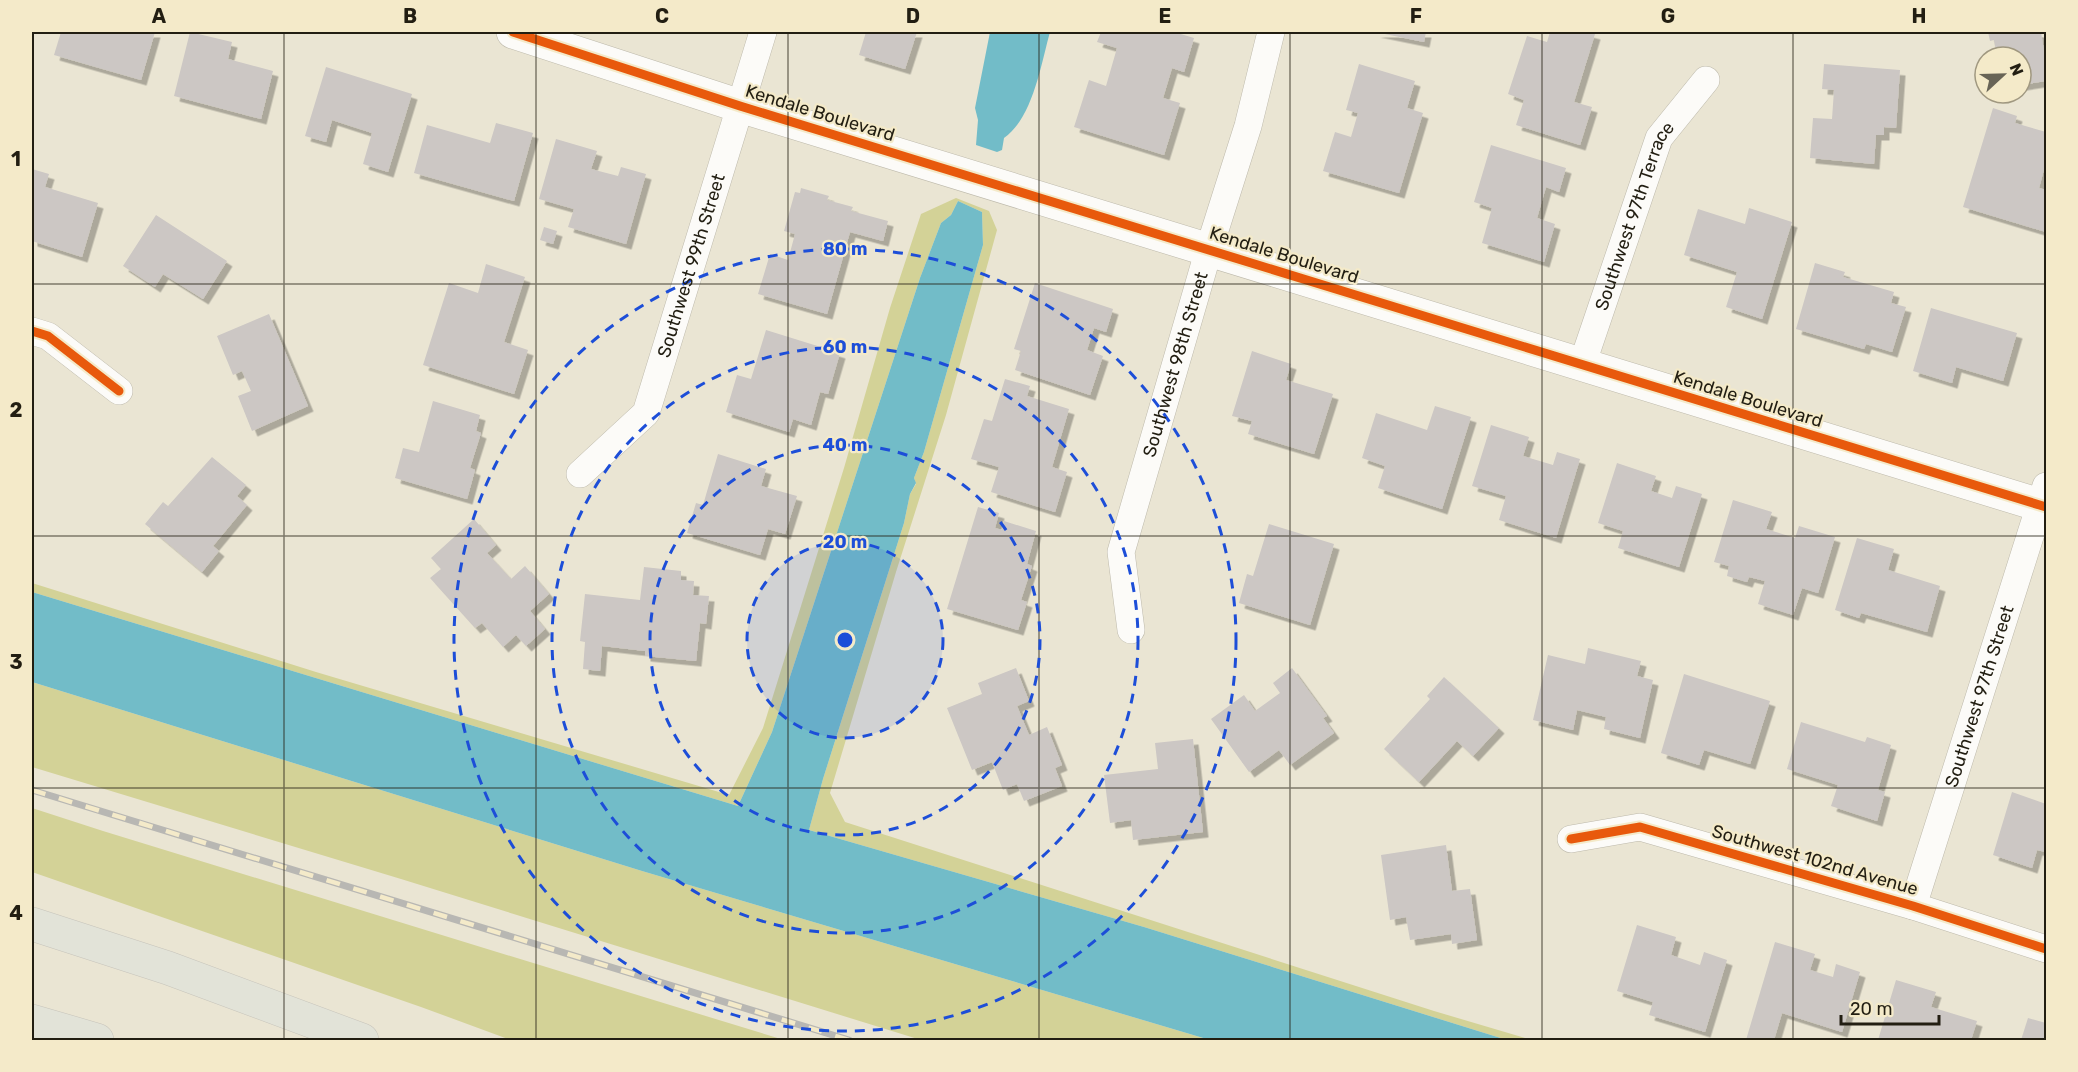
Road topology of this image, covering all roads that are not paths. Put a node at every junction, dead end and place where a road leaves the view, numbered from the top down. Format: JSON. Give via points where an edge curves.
{"nodes":[{"id":1,"x":513,"y":32,"type":"edge"},
{"id":2,"x":763,"y":32,"type":"edge"},
{"id":3,"x":1272,"y":32,"type":"edge"},
{"id":4,"x":1706,"y":80,"type":"dead end"},
{"id":5,"x":740,"y":105,"type":"junction"},
{"id":6,"x":1209,"y":249,"type":"junction"},
{"id":7,"x":32,"y":331,"type":"edge"},
{"id":8,"x":1582,"y":365,"type":"junction"},
{"id":9,"x":119,"y":391,"type":"dead end"},
{"id":10,"x":580,"y":474,"type":"dead end"},
{"id":11,"x":2045,"y":500,"type":"edge"},
{"id":12,"x":1131,"y":630,"type":"dead end"},
{"id":13,"x":1571,"y":838,"type":"dead end"},
{"id":14,"x":1913,"y":906,"type":"junction"},
{"id":15,"x":32,"y":924,"type":"edge"},
{"id":16,"x":2046,"y":949,"type":"edge"},
{"id":17,"x":32,"y":1021,"type":"edge"},
{"id":18,"x":97,"y":1041,"type":"edge"},
{"id":19,"x":362,"y":1041,"type":"edge"}],
"edges":[{"from":1,"to":5,"type":"street","name":"Kendale Boulevard"},
{"from":2,"to":5,"type":"street","name":"Southwest 99th Street"},
{"from":3,"to":6,"type":"street","name":"Southwest 98th Street","via":[[1248,126]]},
{"from":4,"to":8,"type":"street","name":"Southwest 97th Terrace","via":[[1659,138]]},
{"from":5,"to":6,"type":"street","name":"Kendale Boulevard"},
{"from":5,"to":10,"type":"street","name":"Southwest 99th Street","via":[[646,413]]},
{"from":6,"to":8,"type":"street","name":"Kendale Boulevard"},
{"from":6,"to":12,"type":"street","name":"Southwest 98th Street","via":[[1121,552]]},
{"from":7,"to":9,"type":"street","via":[[48,336]]},
{"from":8,"to":11,"type":"street","name":"Kendale Boulevard"},
{"from":11,"to":14,"type":"street","name":"Southwest 97th Street"},
{"from":13,"to":14,"type":"street","name":"Southwest 102nd Avenue","via":[[1640,827]]},
{"from":14,"to":16,"type":"street","name":"Southwest 102nd Avenue"},
{"from":15,"to":19,"type":"highway","via":[[168,968]]},
{"from":17,"to":18,"type":"highway"}]}
